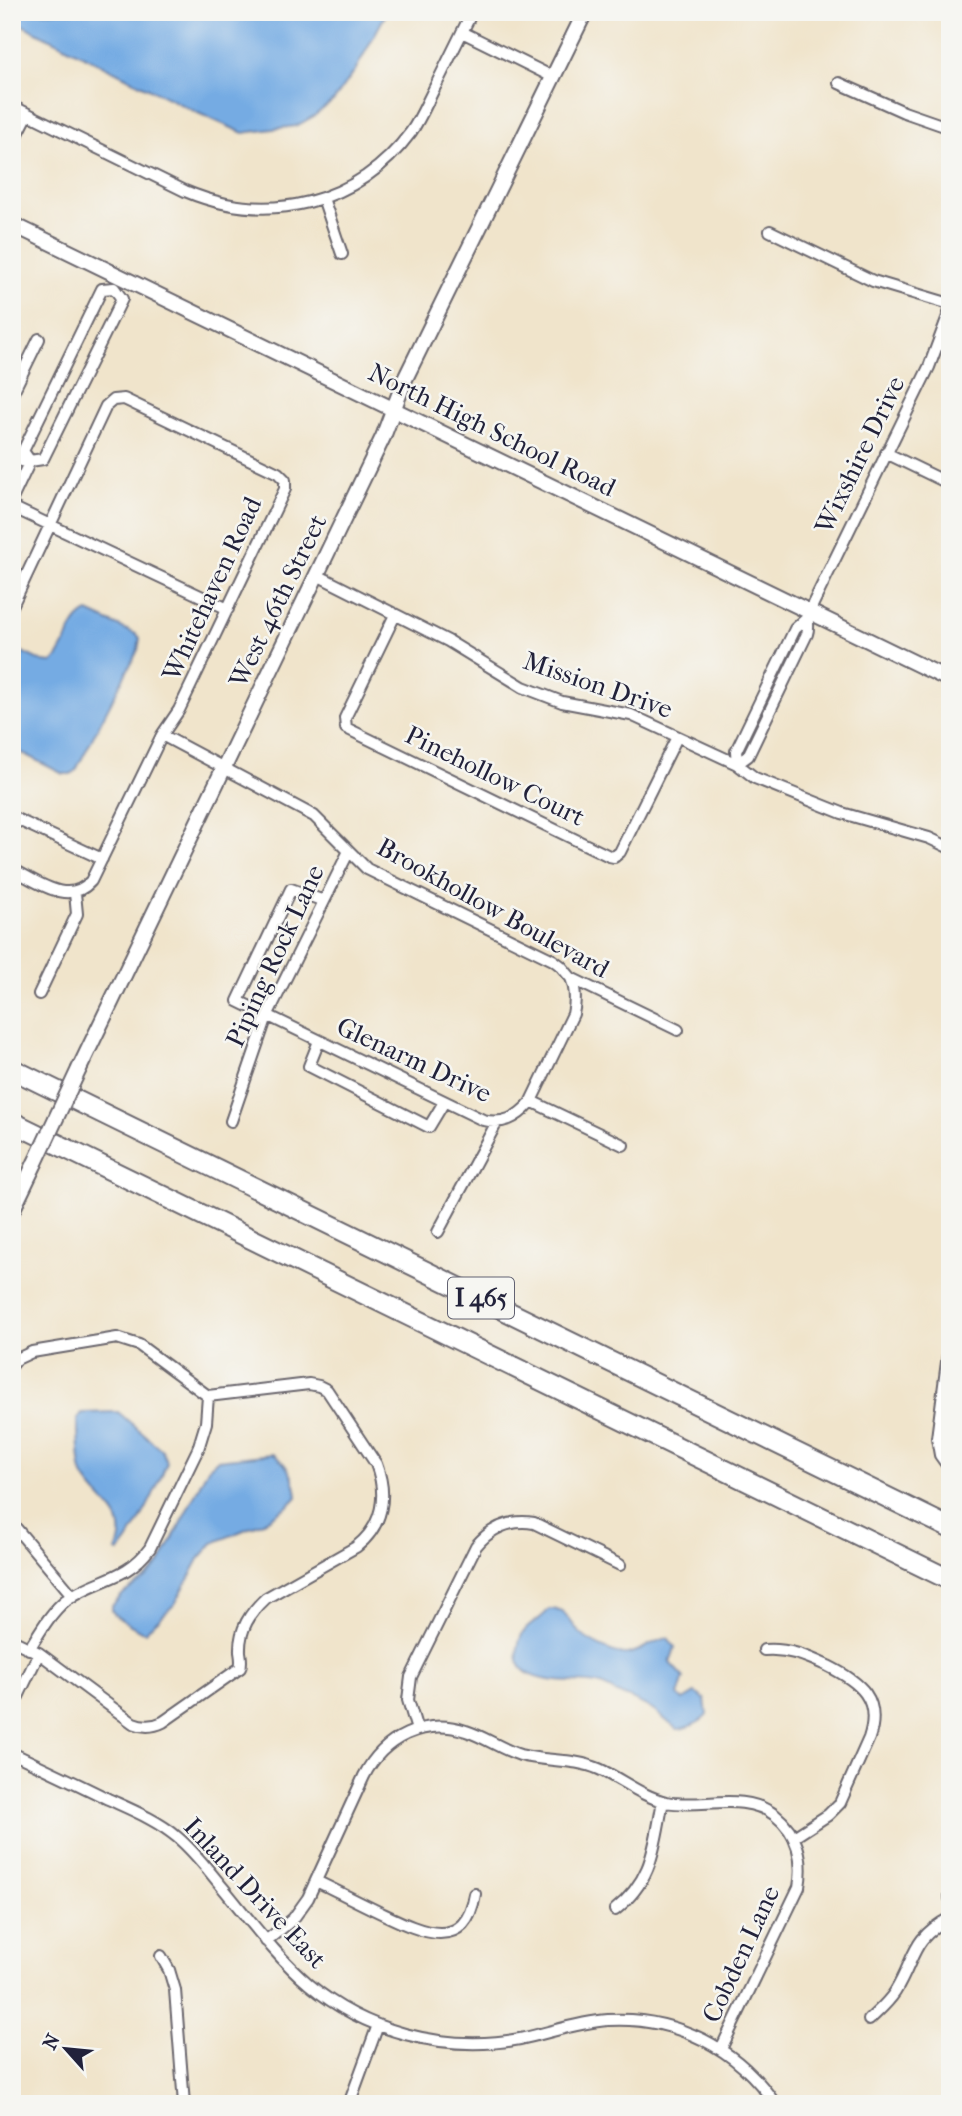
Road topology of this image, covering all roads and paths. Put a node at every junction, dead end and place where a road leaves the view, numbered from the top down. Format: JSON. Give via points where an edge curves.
{"nodes":[{"id":1,"x":472,"y":12,"type":"edge"},
{"id":2,"x":585,"y":12,"type":"edge"},
{"id":3,"x":462,"y":32,"type":"junction"},
{"id":4,"x":553,"y":77,"type":"junction"},
{"id":5,"x":839,"y":83,"type":"dead end"},
{"id":6,"x":12,"y":107,"type":"edge"},
{"id":7,"x":28,"y":114,"type":"junction"},
{"id":8,"x":950,"y":128,"type":"edge"},
{"id":9,"x":12,"y":145,"type":"edge"},
{"id":10,"x":323,"y":198,"type":"junction"},
{"id":11,"x":12,"y":224,"type":"edge"},
{"id":12,"x":770,"y":231,"type":"dead end"},
{"id":13,"x":342,"y":254,"type":"dead end"},
{"id":14,"x":117,"y":282,"type":"junction"},
{"id":15,"x":950,"y":304,"type":"edge"},
{"id":16,"x":950,"y":311,"type":"edge"},
{"id":17,"x":39,"y":340,"type":"dead end"},
{"id":18,"x":64,"y":368,"type":"junction"},
{"id":19,"x":83,"y":378,"type":"junction"},
{"id":20,"x":12,"y":394,"type":"edge"},
{"id":21,"x":393,"y":410,"type":"junction"},
{"id":22,"x":886,"y":453,"type":"junction"},
{"id":23,"x":12,"y":456,"type":"edge"},
{"id":24,"x":29,"y":463,"type":"junction"},
{"id":25,"x":950,"y":484,"type":"edge"},
{"id":26,"x":12,"y":499,"type":"edge"},
{"id":27,"x":12,"y":507,"type":"edge"},
{"id":28,"x":50,"y":524,"type":"junction"},
{"id":29,"x":317,"y":575,"type":"junction"},
{"id":30,"x":12,"y":606,"type":"edge"},
{"id":31,"x":228,"y":609,"type":"junction"},
{"id":32,"x":396,"y":615,"type":"junction"},
{"id":33,"x":808,"y":615,"type":"junction"},
{"id":34,"x":950,"y":680,"type":"edge"},
{"id":35,"x":162,"y":735,"type":"junction"},
{"id":36,"x":677,"y":737,"type":"junction"},
{"id":37,"x":737,"y":764,"type":"junction"},
{"id":38,"x":225,"y":768,"type":"junction"},
{"id":39,"x":12,"y":817,"type":"edge"},
{"id":40,"x":950,"y":848,"type":"edge"},
{"id":41,"x":349,"y":851,"type":"junction"},
{"id":42,"x":102,"y":859,"type":"junction"},
{"id":43,"x":12,"y":869,"type":"edge"},
{"id":44,"x":75,"y":893,"type":"junction"},
{"id":45,"x":324,"y":901,"type":"junction"},
{"id":46,"x":571,"y":978,"type":"junction"},
{"id":47,"x":39,"y":995,"type":"dead end"},
{"id":48,"x":267,"y":1016,"type":"junction"},
{"id":49,"x":678,"y":1030,"type":"dead end"},
{"id":50,"x":319,"y":1041,"type":"junction"},
{"id":51,"x":12,"y":1069,"type":"edge"},
{"id":52,"x":531,"y":1101,"type":"junction"},
{"id":53,"x":444,"y":1102,"type":"junction"},
{"id":54,"x":231,"y":1121,"type":"dead end"},
{"id":55,"x":12,"y":1122,"type":"edge"},
{"id":56,"x":497,"y":1122,"type":"junction"},
{"id":57,"x":623,"y":1146,"type":"dead end"},
{"id":58,"x":12,"y":1211,"type":"edge"},
{"id":59,"x":438,"y":1232,"type":"dead end"},
{"id":60,"x":950,"y":1339,"type":"edge"},
{"id":61,"x":12,"y":1365,"type":"edge"},
{"id":62,"x":208,"y":1396,"type":"junction"},
{"id":63,"x":950,"y":1469,"type":"edge"},
{"id":64,"x":12,"y":1520,"type":"edge"},
{"id":65,"x":950,"y":1528,"type":"edge"},
{"id":66,"x":620,"y":1565,"type":"dead end"},
{"id":67,"x":950,"y":1580,"type":"edge"},
{"id":68,"x":73,"y":1596,"type":"junction"},
{"id":69,"x":15,"y":1641,"type":"edge"},
{"id":70,"x":764,"y":1650,"type":"dead end"},
{"id":71,"x":34,"y":1651,"type":"junction"},
{"id":72,"x":12,"y":1654,"type":"edge"},
{"id":73,"x":12,"y":1709,"type":"edge"},
{"id":74,"x":417,"y":1730,"type":"junction"},
{"id":75,"x":12,"y":1753,"type":"edge"},
{"id":76,"x":663,"y":1801,"type":"junction"},
{"id":77,"x":794,"y":1837,"type":"junction"},
{"id":78,"x":950,"y":1880,"type":"edge"},
{"id":79,"x":316,"y":1881,"type":"junction"},
{"id":80,"x":475,"y":1894,"type":"dead end"},
{"id":81,"x":950,"y":1898,"type":"edge"},
{"id":82,"x":615,"y":1910,"type":"dead end"},
{"id":83,"x":950,"y":1918,"type":"edge"},
{"id":84,"x":266,"y":1941,"type":"junction"},
{"id":85,"x":161,"y":1956,"type":"dead end"},
{"id":86,"x":869,"y":2020,"type":"dead end"},
{"id":87,"x":378,"y":2025,"type":"junction"},
{"id":88,"x":721,"y":2049,"type":"junction"},
{"id":89,"x":184,"y":2104,"type":"edge"},
{"id":90,"x":349,"y":2104,"type":"edge"},
{"id":91,"x":775,"y":2104,"type":"edge"}],
"edges":[{"from":1,"to":3,"type":"street"},
{"from":2,"to":4,"type":"street","name":"West 46th Street"},
{"from":3,"to":4,"type":"street"},
{"from":3,"to":10,"type":"street","via":[[417,123],[401,144],[363,178]]},
{"from":4,"to":21,"type":"street","name":"West 46th Street"},
{"from":5,"to":8,"type":"street"},
{"from":6,"to":7,"type":"street"},
{"from":7,"to":9,"type":"street"},
{"from":7,"to":10,"type":"street","via":[[217,202],[254,208]]},
{"from":10,"to":13,"type":"street"},
{"from":11,"to":14,"type":"street","name":"North High School Road"},
{"from":12,"to":15,"type":"street","via":[[873,282]]},
{"from":14,"to":18,"type":"street","via":[[102,289]]},
{"from":14,"to":19,"type":"street","via":[[122,299]]},
{"from":14,"to":21,"type":"street","name":"North High School Road"},
{"from":16,"to":22,"type":"street","name":"Wixshire Drive"},
{"from":17,"to":20,"type":"street"},
{"from":18,"to":19,"type":"street"},
{"from":18,"to":24,"type":"street","via":[[23,450]]},
{"from":19,"to":24,"type":"street","via":[[43,459]]},
{"from":21,"to":29,"type":"street","name":"West 46th Street"},
{"from":21,"to":33,"type":"street","name":"North High School Road"},
{"from":22,"to":25,"type":"street"},
{"from":22,"to":33,"type":"street","name":"Wixshire Drive"},
{"from":23,"to":24,"type":"street"},
{"from":24,"to":26,"type":"street"},
{"from":27,"to":28,"type":"street"},
{"from":28,"to":30,"type":"street"},
{"from":28,"to":31,"type":"street"},
{"from":28,"to":31,"type":"street","name":"Whitehaven Road","via":[[106,406],[113,400],[124,399],[278,472],[285,489]]},
{"from":29,"to":32,"type":"street","name":"Mission Drive"},
{"from":29,"to":38,"type":"street","name":"West 46th Street"},
{"from":31,"to":35,"type":"street","name":"Whitehaven Road"},
{"from":32,"to":36,"type":"street","name":"Mission Drive","via":[[523,687],[562,702],[631,715]]},
{"from":32,"to":36,"type":"street","name":"Pinehollow Court","via":[[345,718],[346,728],[608,856],[620,852]]},
{"from":33,"to":34,"type":"street","name":"North High School Road"},
{"from":33,"to":37,"type":"street","name":"Wixshire Drive","via":[[807,634],[748,755]]},
{"from":35,"to":38,"type":"street"},
{"from":35,"to":42,"type":"street","name":"Whitehaven Road"},
{"from":36,"to":37,"type":"street","name":"Mission Drive"},
{"from":37,"to":40,"type":"street","name":"Mission Drive","via":[[755,778],[842,813]]},
{"from":38,"to":41,"type":"street","name":"Brookhollow Boulevard","via":[[314,816]]},
{"from":38,"to":58,"type":"street","name":"West 46th Street","bridge":true},
{"from":39,"to":42,"type":"street"},
{"from":41,"to":45,"type":"street","name":"Piping Rock Lane"},
{"from":41,"to":46,"type":"street","name":"Brookhollow Boulevard","via":[[367,869],[554,960]]},
{"from":42,"to":44,"type":"street","name":"Whitehaven Road","via":[[91,881]]},
{"from":43,"to":44,"type":"street","via":[[60,892]]},
{"from":44,"to":47,"type":"street","via":[[77,914]]},
{"from":45,"to":48,"type":"street","name":"Piping Rock Lane"},
{"from":45,"to":48,"type":"street","name":"Glenarm Drive","via":[[290,889],[238,1001]]},
{"from":46,"to":49,"type":"street","name":"Brookhollow Boulevard"},
{"from":46,"to":52,"type":"street","name":"Glenarm Drive","via":[[576,999],[573,1014]]},
{"from":48,"to":50,"type":"street","name":"Glenarm Drive"},
{"from":48,"to":54,"type":"street","name":"Piping Rock Lane"},
{"from":50,"to":53,"type":"street","name":"Glenarm Drive"},
{"from":50,"to":53,"type":"street","via":[[309,1066],[429,1127]]},
{"from":51,"to":65,"type":"highway","number":"I 465"},
{"from":52,"to":56,"type":"street","name":"Glenarm Drive","via":[[519,1114]]},
{"from":52,"to":57,"type":"street"},
{"from":53,"to":56,"type":"street","name":"Glenarm Drive"},
{"from":55,"to":67,"type":"highway","number":"I 465"},
{"from":56,"to":59,"type":"street"},
{"from":60,"to":63,"type":"street","via":[[937,1443]]},
{"from":61,"to":62,"type":"street","via":[[32,1352],[117,1338],[139,1345]]},
{"from":62,"to":68,"type":"street","via":[[198,1449],[150,1548],[122,1574]]},
{"from":62,"to":71,"type":"street","via":[[309,1384],[325,1389],[381,1475],[382,1508],[373,1529],[356,1547],[266,1598],[245,1624],[240,1668],[160,1723],[133,1723]]},
{"from":64,"to":68,"type":"street"},
{"from":66,"to":74,"type":"street","via":[[534,1523],[506,1524],[488,1534],[476,1546],[411,1677],[408,1700]]},
{"from":68,"to":71,"type":"street","via":[[50,1616]]},
{"from":69,"to":71,"type":"street"},
{"from":69,"to":72,"type":"street"},
{"from":70,"to":77,"type":"street","via":[[797,1653],[844,1674],[864,1692],[872,1712],[869,1738],[840,1803]]},
{"from":71,"to":73,"type":"street"},
{"from":74,"to":76,"type":"street","via":[[455,1728],[517,1754],[591,1766]]},
{"from":74,"to":79,"type":"street","via":[[391,1742],[372,1761]]},
{"from":75,"to":84,"type":"street","name":"Inland Drive East","via":[[171,1832],[202,1862]]},
{"from":76,"to":77,"type":"street","via":[[753,1805],[777,1817]]},
{"from":76,"to":82,"type":"street","via":[[647,1871],[636,1890]]},
{"from":77,"to":88,"type":"street","name":"Cobden Lane","via":[[801,1859],[799,1887]]},
{"from":78,"to":81,"type":"street"},
{"from":79,"to":80,"type":"street","via":[[416,1929],[438,1934],[461,1927]]},
{"from":79,"to":84,"type":"street","via":[[293,1919]]},
{"from":83,"to":86,"type":"street","via":[[922,1937],[895,1992]]},
{"from":84,"to":87,"type":"street","name":"Inland Drive East","via":[[316,1991]]},
{"from":85,"to":89,"type":"street","via":[[175,1990]]},
{"from":87,"to":88,"type":"street","name":"Inland Drive East","via":[[430,2040],[477,2043],[519,2039],[590,2022],[630,2020],[673,2027]]},
{"from":87,"to":90,"type":"street"},
{"from":88,"to":91,"type":"street","name":"Inland Drive East","via":[[750,2073]]}]}
